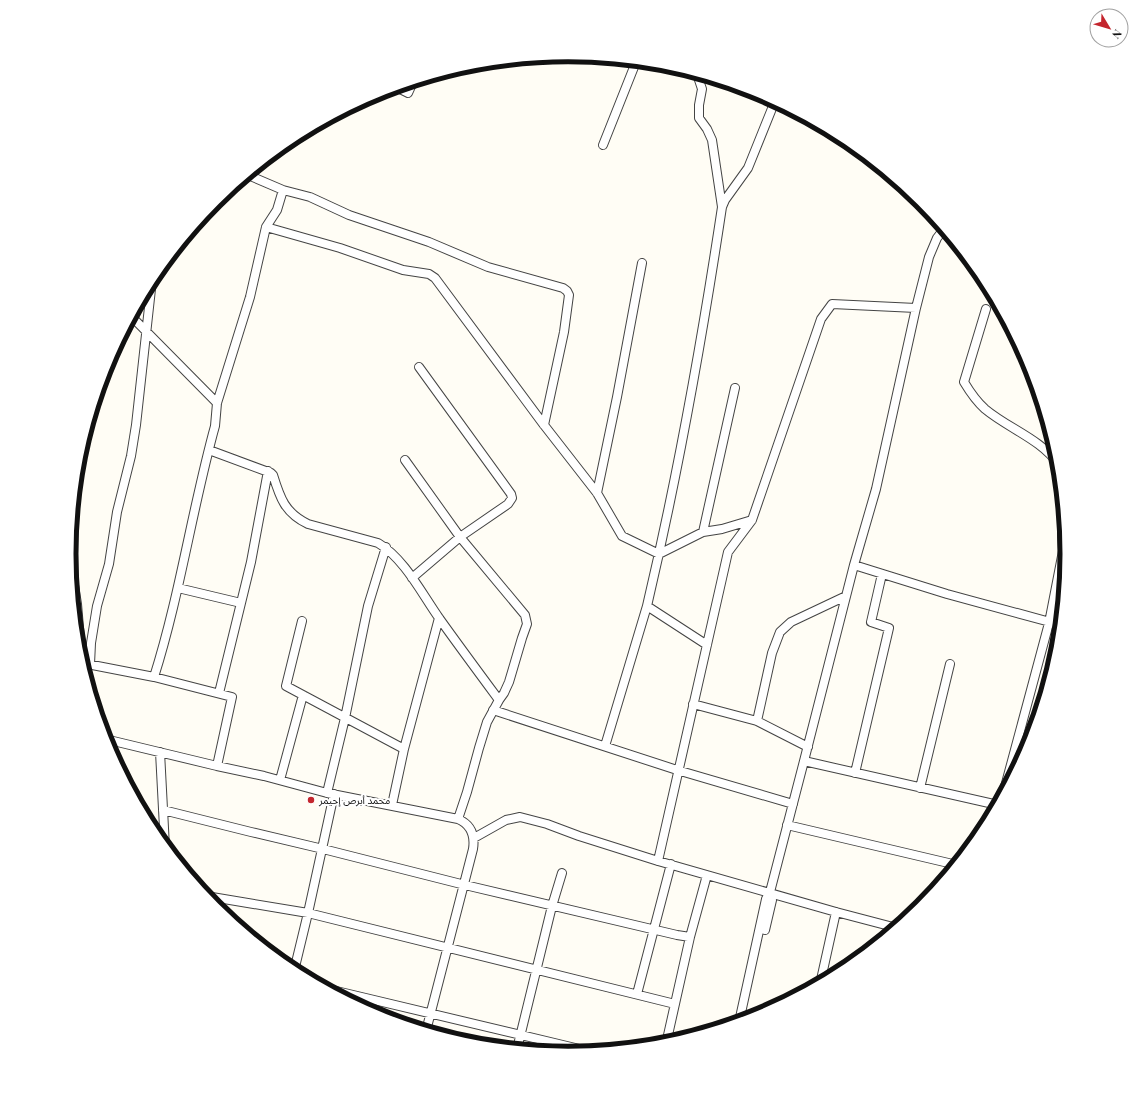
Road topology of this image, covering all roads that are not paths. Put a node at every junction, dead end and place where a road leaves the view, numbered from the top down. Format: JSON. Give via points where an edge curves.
{"nodes":[{"id":1,"x":634,"y":66,"type":"edge"},
{"id":2,"x":699,"y":80,"type":"edge"},
{"id":3,"x":410,"y":88,"type":"edge"},
{"id":4,"x":403,"y":91,"type":"edge"},
{"id":5,"x":773,"y":107,"type":"edge"},
{"id":6,"x":603,"y":145,"type":"dead end"},
{"id":7,"x":253,"y":177,"type":"edge"},
{"id":8,"x":283,"y":190,"type":"junction"},
{"id":9,"x":722,"y":206,"type":"junction"},
{"id":10,"x":266,"y":227,"type":"junction"},
{"id":11,"x":941,"y":232,"type":"edge"},
{"id":12,"x":642,"y":263,"type":"dead end"},
{"id":13,"x":150,"y":295,"type":"edge"},
{"id":14,"x":916,"y":308,"type":"junction"},
{"id":15,"x":986,"y":309,"type":"dead end"},
{"id":16,"x":136,"y":321,"type":"edge"},
{"id":17,"x":146,"y":331,"type":"junction"},
{"id":18,"x":419,"y":367,"type":"dead end"},
{"id":19,"x":735,"y":388,"type":"dead end"},
{"id":20,"x":217,"y":403,"type":"junction"},
{"id":21,"x":544,"y":425,"type":"junction"},
{"id":22,"x":209,"y":450,"type":"junction"},
{"id":23,"x":1051,"y":454,"type":"edge"},
{"id":24,"x":405,"y":460,"type":"dead end"},
{"id":25,"x":268,"y":471,"type":"junction"},
{"id":26,"x":597,"y":493,"type":"junction"},
{"id":27,"x":752,"y":520,"type":"junction"},
{"id":28,"x":703,"y":532,"type":"junction"},
{"id":29,"x":460,"y":537,"type":"junction"},
{"id":30,"x":386,"y":547,"type":"junction"},
{"id":31,"x":659,"y":554,"type":"junction"},
{"id":32,"x":854,"y":565,"type":"junction"},
{"id":33,"x":1060,"y":572,"type":"edge"},
{"id":34,"x":882,"y":574,"type":"junction"},
{"id":35,"x":412,"y":578,"type":"junction"},
{"id":36,"x":178,"y":588,"type":"junction"},
{"id":37,"x":846,"y":596,"type":"junction"},
{"id":38,"x":241,"y":603,"type":"junction"},
{"id":39,"x":647,"y":606,"type":"junction"},
{"id":40,"x":439,"y":618,"type":"junction"},
{"id":41,"x":302,"y":621,"type":"dead end"},
{"id":42,"x":1049,"y":622,"type":"junction"},
{"id":43,"x":1056,"y":624,"type":"edge"},
{"id":44,"x":707,"y":644,"type":"junction"},
{"id":45,"x":87,"y":659,"type":"edge"},
{"id":46,"x":88,"y":664,"type":"edge"},
{"id":47,"x":950,"y":664,"type":"dead end"},
{"id":48,"x":154,"y":677,"type":"junction"},
{"id":49,"x":219,"y":693,"type":"junction"},
{"id":50,"x":303,"y":695,"type":"junction"},
{"id":51,"x":499,"y":700,"type":"junction"},
{"id":52,"x":693,"y":704,"type":"junction"},
{"id":53,"x":493,"y":710,"type":"junction"},
{"id":54,"x":345,"y":718,"type":"junction"},
{"id":55,"x":756,"y":721,"type":"junction"},
{"id":56,"x":112,"y":740,"type":"edge"},
{"id":57,"x":605,"y":746,"type":"junction"},
{"id":58,"x":808,"y":747,"type":"junction"},
{"id":59,"x":404,"y":749,"type":"junction"},
{"id":60,"x":160,"y":752,"type":"junction"},
{"id":61,"x":804,"y":761,"type":"junction"},
{"id":62,"x":216,"y":766,"type":"junction"},
{"id":63,"x":677,"y":770,"type":"junction"},
{"id":64,"x":855,"y":773,"type":"junction"},
{"id":65,"x":1008,"y":776,"type":"edge"},
{"id":66,"x":280,"y":780,"type":"junction"},
{"id":67,"x":920,"y":788,"type":"junction"},
{"id":68,"x":330,"y":793,"type":"junction"},
{"id":69,"x":793,"y":804,"type":"junction"},
{"id":70,"x":993,"y":804,"type":"edge"},
{"id":71,"x":392,"y":805,"type":"junction"},
{"id":72,"x":163,"y":810,"type":"junction"},
{"id":73,"x":458,"y":819,"type":"junction"},
{"id":74,"x":787,"y":826,"type":"junction"},
{"id":75,"x":164,"y":835,"type":"edge"},
{"id":76,"x":474,"y":838,"type":"junction"},
{"id":77,"x":323,"y":849,"type":"junction"},
{"id":78,"x":658,"y":861,"type":"junction"},
{"id":79,"x":671,"y":864,"type":"junction"},
{"id":80,"x":951,"y":864,"type":"edge"},
{"id":81,"x":562,"y":873,"type":"dead end"},
{"id":82,"x":707,"y":875,"type":"junction"},
{"id":83,"x":465,"y":885,"type":"junction"},
{"id":84,"x":770,"y":892,"type":"junction"},
{"id":85,"x":215,"y":897,"type":"edge"},
{"id":86,"x":552,"y":906,"type":"junction"},
{"id":87,"x":836,"y":912,"type":"junction"},
{"id":88,"x":308,"y":913,"type":"junction"},
{"id":89,"x":891,"y":926,"type":"edge"},
{"id":90,"x":654,"y":930,"type":"junction"},
{"id":91,"x":690,"y":937,"type":"junction"},
{"id":92,"x":448,"y":947,"type":"junction"},
{"id":93,"x":296,"y":964,"type":"edge"},
{"id":94,"x":536,"y":968,"type":"junction"},
{"id":95,"x":822,"y":977,"type":"edge"},
{"id":96,"x":346,"y":993,"type":"edge"},
{"id":97,"x":637,"y":994,"type":"junction"},
{"id":98,"x":675,"y":1004,"type":"junction"},
{"id":99,"x":430,"y":1014,"type":"junction"},
{"id":100,"x":746,"y":1014,"type":"edge"},
{"id":101,"x":740,"y":1016,"type":"edge"},
{"id":102,"x":427,"y":1026,"type":"edge"},
{"id":103,"x":520,"y":1036,"type":"junction"},
{"id":104,"x":667,"y":1037,"type":"edge"},
{"id":105,"x":518,"y":1044,"type":"edge"},
{"id":106,"x":569,"y":1047,"type":"edge"}],
"edges":[{"from":1,"to":6,"type":"street"},
{"from":2,"to":9,"type":"street","via":[[702,89],[699,118],[712,140]]},
{"from":3,"to":4,"type":"street","via":[[408,93]]},
{"from":5,"to":9,"type":"street","via":[[748,168]]},
{"from":7,"to":8,"type":"street"},
{"from":8,"to":10,"type":"street","via":[[277,210]]},
{"from":8,"to":21,"type":"street","via":[[310,197],[350,215],[429,242],[488,266],[567,291],[569,295],[564,332]]},
{"from":9,"to":31,"type":"street","via":[[689,403]]},
{"from":10,"to":20,"type":"street","via":[[250,297]]},
{"from":10,"to":21,"type":"street","via":[[340,248],[403,270],[429,274],[435,278]]},
{"from":11,"to":14,"type":"street","via":[[929,257]]},
{"from":12,"to":26,"type":"street","via":[[618,397]]},
{"from":13,"to":17,"type":"street"},
{"from":14,"to":27,"type":"street","via":[[832,304],[821,319]]},
{"from":14,"to":32,"type":"street","via":[[876,489]]},
{"from":15,"to":23,"type":"street","via":[[964,382],[975,399],[986,409]]},
{"from":16,"to":17,"type":"street"},
{"from":17,"to":20,"type":"street"},
{"from":17,"to":45,"type":"street","via":[[131,456]]},
{"from":18,"to":29,"type":"street","via":[[512,498],[508,504]]},
{"from":19,"to":28,"type":"street"},
{"from":20,"to":22,"type":"street"},
{"from":21,"to":26,"type":"street"},
{"from":22,"to":25,"type":"street"},
{"from":22,"to":36,"type":"street"},
{"from":24,"to":29,"type":"street"},
{"from":25,"to":30,"type":"street","via":[[273,475],[282,502],[302,521]]},
{"from":25,"to":38,"type":"street"},
{"from":26,"to":31,"type":"street","via":[[622,536]]},
{"from":27,"to":28,"type":"street"},
{"from":27,"to":44,"type":"street","via":[[728,552]]},
{"from":28,"to":31,"type":"street"},
{"from":29,"to":35,"type":"street"},
{"from":29,"to":51,"type":"street","via":[[525,615],[527,621],[509,682]]},
{"from":30,"to":35,"type":"street"},
{"from":30,"to":54,"type":"street","via":[[368,606]]},
{"from":31,"to":39,"type":"street"},
{"from":32,"to":34,"type":"street"},
{"from":32,"to":37,"type":"street"},
{"from":33,"to":42,"type":"street"},
{"from":34,"to":42,"type":"street"},
{"from":34,"to":64,"type":"street","via":[[871,622],[889,628]]},
{"from":35,"to":40,"type":"street"},
{"from":36,"to":38,"type":"street"},
{"from":36,"to":48,"type":"street"},
{"from":37,"to":55,"type":"street","via":[[790,622],[780,632]]},
{"from":37,"to":58,"type":"street"},
{"from":38,"to":49,"type":"street"},
{"from":39,"to":44,"type":"street"},
{"from":39,"to":57,"type":"street"},
{"from":40,"to":51,"type":"street"},
{"from":40,"to":59,"type":"street"},
{"from":41,"to":50,"type":"street","via":[[286,686]]},
{"from":42,"to":43,"type":"street"},
{"from":42,"to":65,"type":"street"},
{"from":44,"to":52,"type":"street"},
{"from":46,"to":48,"type":"street"},
{"from":47,"to":67,"type":"street"},
{"from":48,"to":49,"type":"street"},
{"from":49,"to":62,"type":"street","via":[[232,697]]},
{"from":50,"to":54,"type":"street"},
{"from":50,"to":66,"type":"street"},
{"from":51,"to":53,"type":"street"},
{"from":52,"to":55,"type":"street"},
{"from":52,"to":63,"type":"street"},
{"from":53,"to":57,"type":"street"},
{"from":53,"to":73,"type":"street","via":[[487,722]]},
{"from":54,"to":59,"type":"street"},
{"from":54,"to":68,"type":"street"},
{"from":55,"to":58,"type":"street"},
{"from":56,"to":60,"type":"street"},
{"from":57,"to":63,"type":"street"},
{"from":58,"to":61,"type":"street"},
{"from":59,"to":71,"type":"street"},
{"from":60,"to":62,"type":"street"},
{"from":60,"to":72,"type":"street"},
{"from":61,"to":64,"type":"street"},
{"from":61,"to":69,"type":"street"},
{"from":62,"to":66,"type":"street"},
{"from":63,"to":69,"type":"street"},
{"from":63,"to":78,"type":"street"},
{"from":64,"to":67,"type":"street"},
{"from":66,"to":68,"type":"street"},
{"from":67,"to":70,"type":"street"},
{"from":68,"to":71,"type":"street"},
{"from":68,"to":77,"type":"street","via":[[331,807]]},
{"from":69,"to":74,"type":"street"},
{"from":71,"to":73,"type":"street"},
{"from":72,"to":75,"type":"street"},
{"from":72,"to":77,"type":"street"},
{"from":73,"to":76,"type":"street","via":[[472,831]]},
{"from":74,"to":80,"type":"street"},
{"from":74,"to":84,"type":"street"},
{"from":76,"to":78,"type":"street","via":[[506,820],[520,816]]},
{"from":76,"to":83,"type":"street"},
{"from":77,"to":83,"type":"street"},
{"from":77,"to":88,"type":"street"},
{"from":78,"to":79,"type":"street"},
{"from":79,"to":82,"type":"street"},
{"from":79,"to":90,"type":"street"},
{"from":81,"to":86,"type":"street"},
{"from":82,"to":84,"type":"street"},
{"from":82,"to":91,"type":"street"},
{"from":83,"to":86,"type":"street"},
{"from":83,"to":92,"type":"street"},
{"from":84,"to":87,"type":"street"},
{"from":84,"to":100,"type":"street","via":[[772,900]]},
{"from":84,"to":101,"type":"street","via":[[766,899]]},
{"from":85,"to":88,"type":"street"},
{"from":86,"to":90,"type":"street"},
{"from":86,"to":94,"type":"street"},
{"from":87,"to":89,"type":"street"},
{"from":87,"to":95,"type":"street"},
{"from":88,"to":92,"type":"street"},
{"from":88,"to":93,"type":"street"},
{"from":90,"to":91,"type":"street"},
{"from":90,"to":97,"type":"street"},
{"from":91,"to":98,"type":"street"},
{"from":92,"to":94,"type":"street"},
{"from":92,"to":99,"type":"street"},
{"from":94,"to":97,"type":"street"},
{"from":94,"to":103,"type":"street"},
{"from":96,"to":99,"type":"street"},
{"from":97,"to":98,"type":"street"},
{"from":98,"to":104,"type":"street"},
{"from":99,"to":102,"type":"street"},
{"from":99,"to":103,"type":"street"},
{"from":103,"to":105,"type":"street"},
{"from":103,"to":106,"type":"street"}]}
